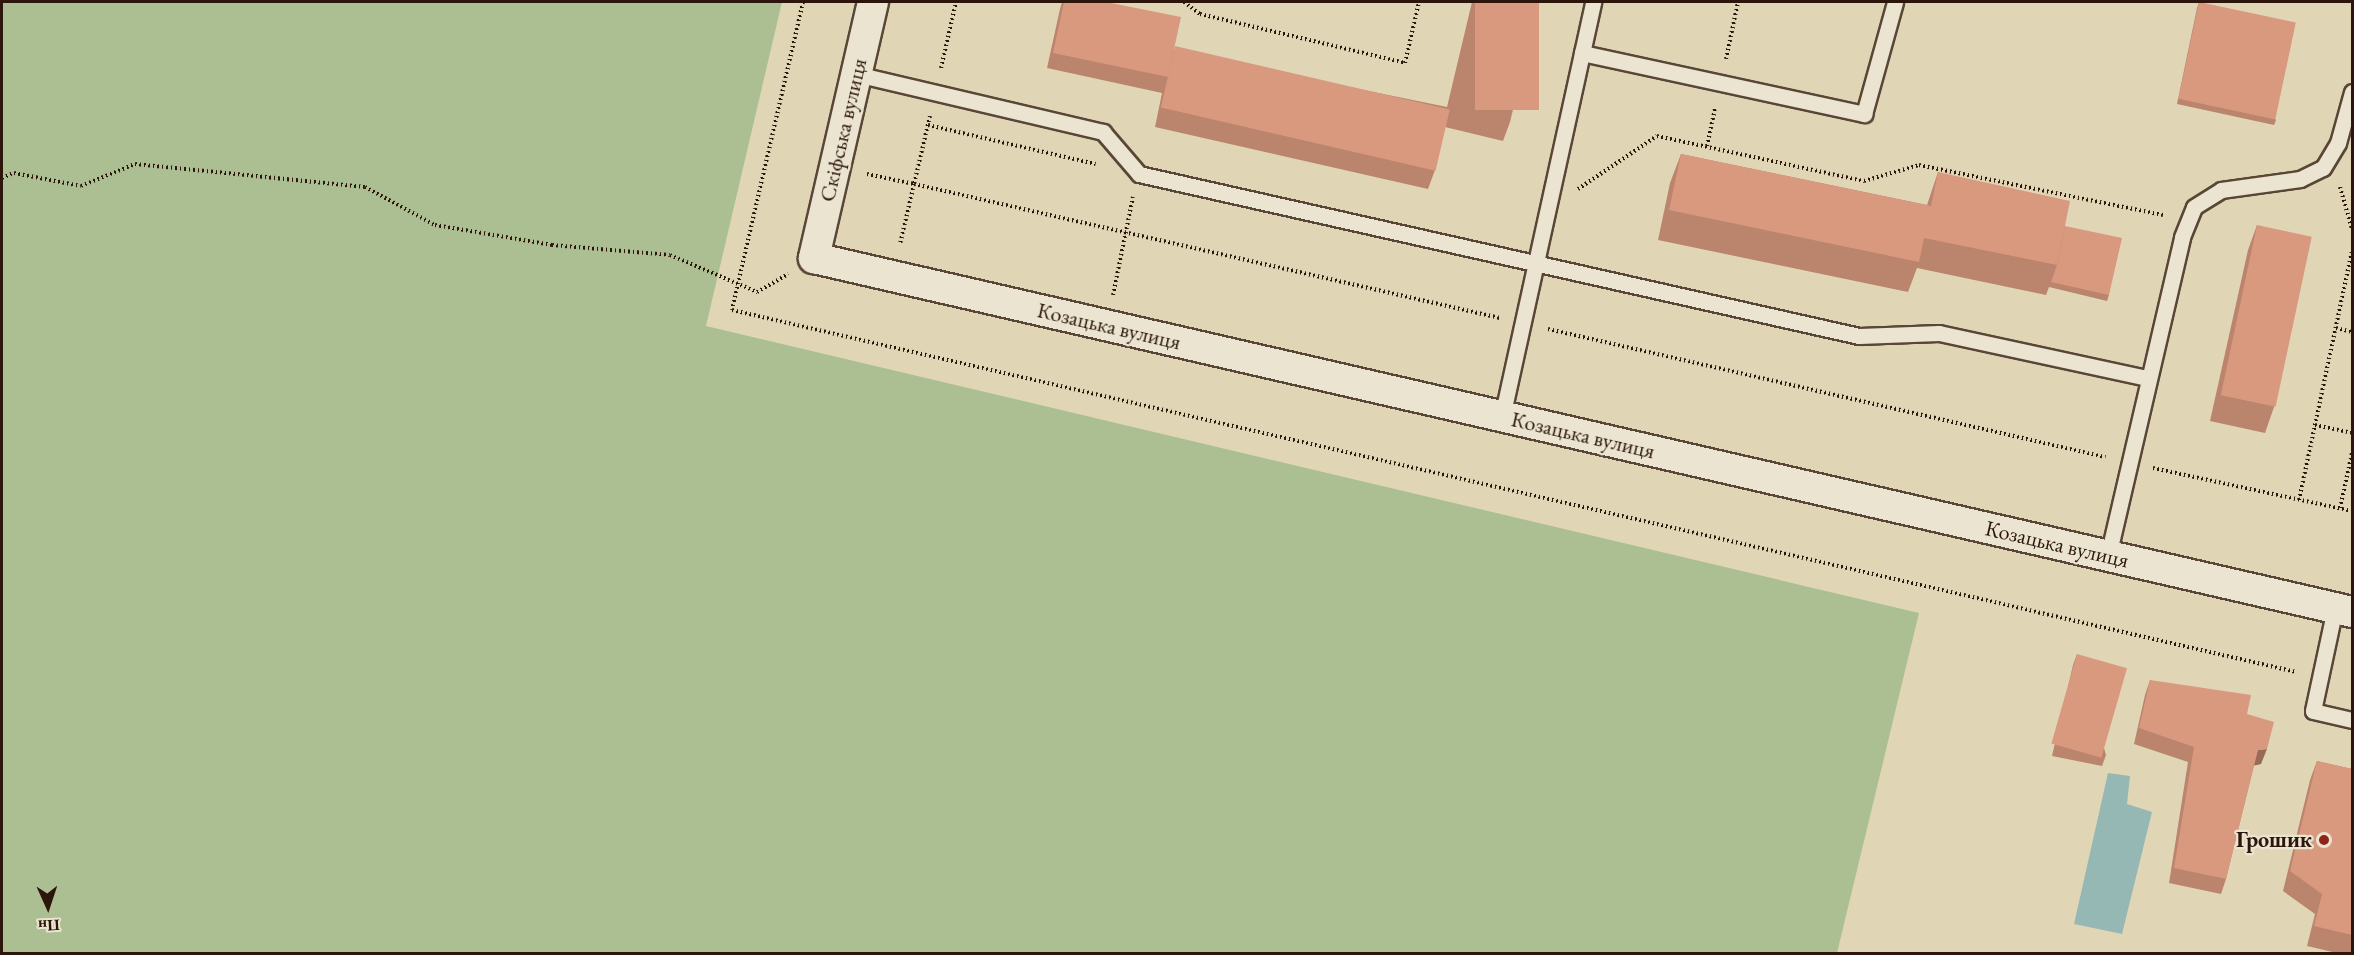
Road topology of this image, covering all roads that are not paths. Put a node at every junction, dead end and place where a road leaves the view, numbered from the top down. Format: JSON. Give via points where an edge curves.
{"nodes":[{"id":1,"x":873,"y":2,"type":"edge"},
{"id":2,"x":1593,"y":2,"type":"edge"},
{"id":3,"x":1895,"y":2,"type":"edge"},
{"id":4,"x":1582,"y":53,"type":"junction"},
{"id":5,"x":856,"y":74,"type":"junction"},
{"id":6,"x":2352,"y":92,"type":"edge"},
{"id":7,"x":814,"y":258,"type":"joint"},
{"id":8,"x":1535,"y":265,"type":"junction"},
{"id":9,"x":2148,"y":378,"type":"junction"},
{"id":10,"x":1502,"y":417,"type":"junction"},
{"id":11,"x":2108,"y":556,"type":"junction"},
{"id":12,"x":2344,"y":610,"type":"edge"},
{"id":13,"x":2352,"y":720,"type":"edge"}],
"edges":[{"from":1,"to":5,"type":"street","name":"Скіфська вулиця"},
{"from":2,"to":4,"type":"lane"},
{"from":3,"to":4,"type":"lane","via":[[1864,114]]},
{"from":4,"to":8,"type":"lane"},
{"from":5,"to":7,"type":"street","name":"Скіфська вулиця"},
{"from":5,"to":8,"type":"lane","via":[[1103,132],[1139,174]]},
{"from":6,"to":9,"type":"lane","via":[[2331,158],[2300,179],[2205,196],[2187,220]]},
{"from":7,"to":10,"type":"street","name":"Козацька вулиця"},
{"from":8,"to":9,"type":"lane","via":[[1858,336],[1939,333]]},
{"from":8,"to":10,"type":"lane"},
{"from":9,"to":11,"type":"lane"},
{"from":10,"to":11,"type":"street","name":"Козацька вулиця"},
{"from":11,"to":12,"type":"street","name":"Козацька вулиця"},
{"from":12,"to":13,"type":"lane","via":[[2320,677],[2313,711]]}]}
